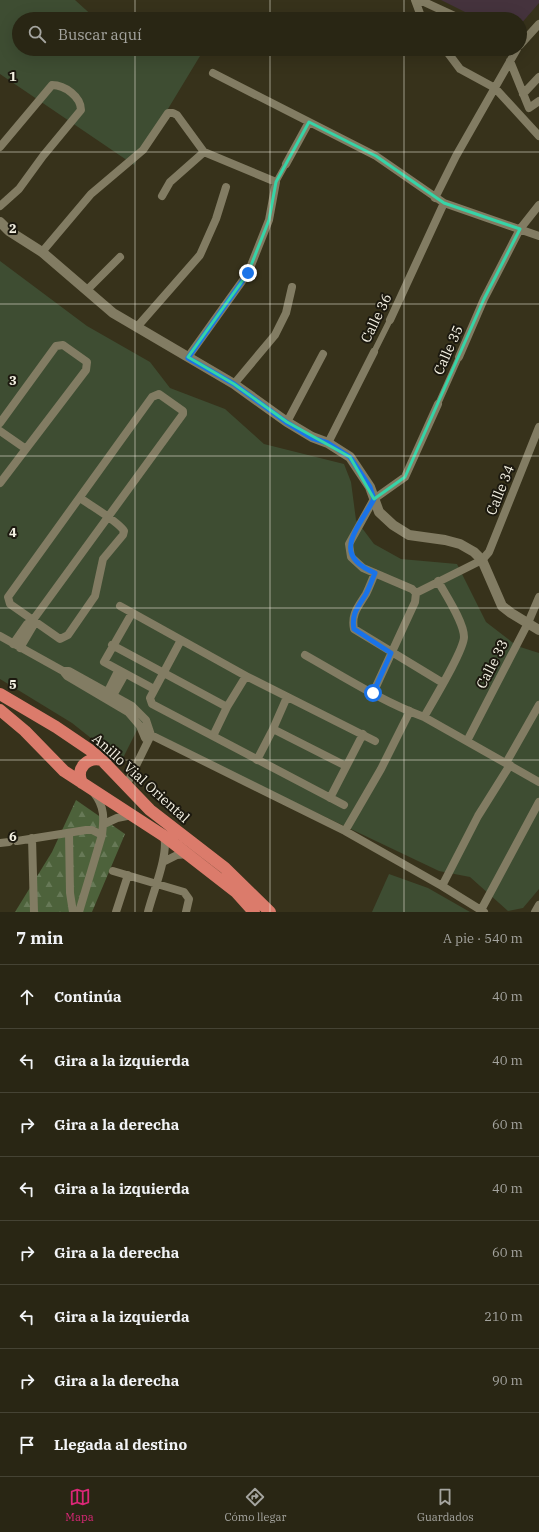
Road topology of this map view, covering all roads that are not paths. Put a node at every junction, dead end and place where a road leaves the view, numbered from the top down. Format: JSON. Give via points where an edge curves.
{"nodes":[{"id":1,"x":415,"y":0,"type":"edge"},
{"id":2,"x":420,"y":0,"type":"edge"},
{"id":3,"x":419,"y":12,"type":"edge"},
{"id":4,"x":446,"y":12,"type":"edge"},
{"id":5,"x":539,"y":24,"type":"edge"},
{"id":6,"x":527,"y":37,"type":"edge"},
{"id":7,"x":450,"y":56,"type":"edge"},
{"id":8,"x":513,"y":56,"type":"edge"},
{"id":9,"x":510,"y":61,"type":"junction"},
{"id":10,"x":213,"y":72,"type":"dead end"},
{"id":11,"x":539,"y":77,"type":"edge"},
{"id":12,"x":495,"y":88,"type":"junction"},
{"id":13,"x":523,"y":94,"type":"junction"},
{"id":14,"x":539,"y":101,"type":"edge"},
{"id":15,"x":529,"y":108,"type":"junction"},
{"id":16,"x":521,"y":116,"type":"junction"},
{"id":17,"x":310,"y":122,"type":"junction"},
{"id":18,"x":539,"y":136,"type":"edge"},
{"id":19,"x":0,"y":147,"type":"edge"},
{"id":20,"x":204,"y":152,"type":"junction"},
{"id":21,"x":286,"y":164,"type":"joint"},
{"id":22,"x":276,"y":182,"type":"junction"},
{"id":23,"x":226,"y":187,"type":"dead end"},
{"id":24,"x":162,"y":196,"type":"dead end"},
{"id":25,"x":435,"y":198,"type":"junction"},
{"id":26,"x":444,"y":203,"type":"junction"},
{"id":27,"x":539,"y":205,"type":"edge"},
{"id":28,"x":0,"y":206,"type":"edge"},
{"id":29,"x":0,"y":222,"type":"edge"},
{"id":30,"x":520,"y":229,"type":"junction"},
{"id":31,"x":539,"y":236,"type":"edge"},
{"id":32,"x":42,"y":252,"type":"junction"},
{"id":33,"x":120,"y":257,"type":"dead end"},
{"id":34,"x":292,"y":287,"type":"dead end"},
{"id":35,"x":87,"y":290,"type":"junction"},
{"id":36,"x":390,"y":320,"type":"joint"},
{"id":37,"x":137,"y":327,"type":"junction"},
{"id":38,"x":374,"y":352,"type":"joint"},
{"id":39,"x":323,"y":354,"type":"dead end"},
{"id":40,"x":459,"y":357,"type":"joint"},
{"id":41,"x":188,"y":358,"type":"junction"},
{"id":42,"x":234,"y":384,"type":"junction"},
{"id":43,"x":438,"y":404,"type":"joint"},
{"id":44,"x":286,"y":422,"type":"junction"},
{"id":45,"x":0,"y":423,"type":"edge"},
{"id":46,"x":539,"y":427,"type":"edge"},
{"id":47,"x":0,"y":431,"type":"edge"},
{"id":48,"x":328,"y":443,"type":"junction"},
{"id":49,"x":26,"y":449,"type":"junction"},
{"id":50,"x":0,"y":483,"type":"edge"},
{"id":51,"x":80,"y":498,"type":"junction"},
{"id":52,"x":374,"y":499,"type":"junction"},
{"id":53,"x":108,"y":518,"type":"junction"},
{"id":54,"x":482,"y":560,"type":"junction"},
{"id":55,"x":375,"y":573,"type":"junction"},
{"id":56,"x":438,"y":581,"type":"junction"},
{"id":57,"x":416,"y":593,"type":"junction"},
{"id":58,"x":539,"y":597,"type":"edge"},
{"id":59,"x":120,"y":606,"type":"dead end"},
{"id":60,"x":132,"y":613,"type":"junction"},
{"id":61,"x":33,"y":620,"type":"junction"},
{"id":62,"x":528,"y":623,"type":"junction"},
{"id":63,"x":539,"y":630,"type":"edge"},
{"id":64,"x":0,"y":636,"type":"edge"},
{"id":65,"x":181,"y":640,"type":"junction"},
{"id":66,"x":112,"y":645,"type":"junction"},
{"id":67,"x":16,"y":646,"type":"junction"},
{"id":68,"x":391,"y":653,"type":"junction"},
{"id":69,"x":305,"y":655,"type":"dead end"},
{"id":70,"x":122,"y":672,"type":"junction"},
{"id":71,"x":162,"y":672,"type":"junction"},
{"id":72,"x":246,"y":676,"type":"junction"},
{"id":73,"x":442,"y":682,"type":"junction"},
{"id":74,"x":154,"y":689,"type":"junction"},
{"id":75,"x":373,"y":693,"type":"junction"},
{"id":76,"x":0,"y":694,"type":"edge"},
{"id":77,"x":108,"y":697,"type":"junction"},
{"id":78,"x":287,"y":697,"type":"junction"},
{"id":79,"x":539,"y":706,"type":"edge"},
{"id":80,"x":227,"y":708,"type":"junction"},
{"id":81,"x":0,"y":710,"type":"edge"},
{"id":82,"x":410,"y":711,"type":"junction"},
{"id":83,"x":424,"y":717,"type":"junction"},
{"id":84,"x":273,"y":729,"type":"junction"},
{"id":85,"x":147,"y":734,"type":"junction"},
{"id":86,"x":364,"y":734,"type":"junction"},
{"id":87,"x":213,"y":736,"type":"junction"},
{"id":88,"x":375,"y":742,"type":"dead end"},
{"id":89,"x":467,"y":742,"type":"junction"},
{"id":90,"x":102,"y":760,"type":"junction"},
{"id":91,"x":257,"y":760,"type":"junction"},
{"id":92,"x":508,"y":764,"type":"junction"},
{"id":93,"x":346,"y":766,"type":"junction"},
{"id":94,"x":539,"y":782,"type":"edge"},
{"id":95,"x":126,"y":786,"type":"junction"},
{"id":96,"x":87,"y":787,"type":"junction"},
{"id":97,"x":330,"y":798,"type":"junction"},
{"id":98,"x":539,"y":802,"type":"edge"},
{"id":99,"x":344,"y":805,"type":"dead end"},
{"id":100,"x":132,"y":815,"type":"junction"},
{"id":101,"x":104,"y":824,"type":"junction"},
{"id":102,"x":345,"y":832,"type":"junction"},
{"id":103,"x":69,"y":833,"type":"junction"},
{"id":104,"x":102,"y":835,"type":"junction"},
{"id":105,"x":164,"y":836,"type":"junction"},
{"id":106,"x":32,"y":838,"type":"junction"},
{"id":107,"x":17,"y":841,"type":"dead end"},
{"id":108,"x":188,"y":854,"type":"junction"},
{"id":109,"x":163,"y":862,"type":"junction"},
{"id":110,"x":113,"y":871,"type":"dead end"},
{"id":111,"x":128,"y":875,"type":"junction"},
{"id":112,"x":155,"y":884,"type":"junction"},
{"id":113,"x":442,"y":886,"type":"junction"},
{"id":114,"x":539,"y":905,"type":"edge"},
{"id":115,"x":482,"y":911,"type":"edge"},
{"id":116,"x":34,"y":912,"type":"edge"},
{"id":117,"x":73,"y":912,"type":"edge"},
{"id":118,"x":79,"y":912,"type":"edge"},
{"id":119,"x":116,"y":912,"type":"edge"},
{"id":120,"x":148,"y":912,"type":"edge"},
{"id":121,"x":186,"y":912,"type":"edge"},
{"id":122,"x":254,"y":912,"type":"edge"},
{"id":123,"x":270,"y":912,"type":"edge"},
{"id":124,"x":536,"y":912,"type":"edge"}],
"edges":[{"from":1,"to":3,"type":"street"},
{"from":2,"to":4,"type":"street"},
{"from":5,"to":6,"type":"street"},
{"from":7,"to":12,"type":"street","via":[[460,70]]},
{"from":8,"to":9,"type":"street"},
{"from":9,"to":12,"type":"street"},
{"from":9,"to":13,"type":"street"},
{"from":10,"to":17,"type":"street"},
{"from":11,"to":13,"type":"street"},
{"from":12,"to":16,"type":"street"},
{"from":12,"to":25,"type":"street"},
{"from":13,"to":15,"type":"street"},
{"from":14,"to":15,"type":"street"},
{"from":15,"to":16,"type":"street"},
{"from":16,"to":18,"type":"street"},
{"from":17,"to":21,"type":"street"},
{"from":17,"to":25,"type":"street","via":[[376,156]]},
{"from":19,"to":28,"type":"street","via":[[52,85],[58,85],[77,97],[81,103],[81,110],[19,188]]},
{"from":20,"to":22,"type":"street"},
{"from":20,"to":24,"type":"street","via":[[170,182]]},
{"from":20,"to":32,"type":"street","via":[[177,115],[168,113],[143,150],[91,194]]},
{"from":21,"to":22,"type":"street"},
{"from":22,"to":41,"type":"street","via":[[269,220],[248,273]]},
{"from":23,"to":37,"type":"street","via":[[216,219],[200,255]]},
{"from":25,"to":26,"type":"street"},
{"from":26,"to":30,"type":"street"},
{"from":26,"to":36,"type":"street","name":"Calle 36"},
{"from":27,"to":30,"type":"street","name":"Calle 35"},
{"from":29,"to":32,"type":"street","via":[[9,231]]},
{"from":30,"to":31,"type":"street"},
{"from":30,"to":40,"type":"street","name":"Calle 35","via":[[484,299]]},
{"from":32,"to":35,"type":"street"},
{"from":33,"to":35,"type":"street"},
{"from":34,"to":42,"type":"street","via":[[286,313],[275,335]]},
{"from":35,"to":37,"type":"street","via":[[113,313]]},
{"from":36,"to":38,"type":"street","name":"Calle 36"},
{"from":37,"to":41,"type":"street"},
{"from":38,"to":48,"type":"street","name":"Calle 36"},
{"from":39,"to":44,"type":"street"},
{"from":40,"to":43,"type":"street","name":"Calle 35"},
{"from":41,"to":42,"type":"street"},
{"from":42,"to":44,"type":"street"},
{"from":43,"to":52,"type":"street","name":"Calle 35","via":[[405,477]]},
{"from":44,"to":48,"type":"street","via":[[312,438]]},
{"from":45,"to":49,"type":"street","via":[[56,346],[63,345],[87,362],[86,370]]},
{"from":46,"to":54,"type":"street","name":"Calle 34","via":[[489,552]]},
{"from":47,"to":49,"type":"street"},
{"from":48,"to":52,"type":"street","via":[[350,457],[370,487]]},
{"from":49,"to":50,"type":"street"},
{"from":51,"to":53,"type":"street"},
{"from":51,"to":53,"type":"street","via":[[154,395],[159,394],[183,411]]},
{"from":51,"to":61,"type":"street","via":[[8,597],[10,604]]},
{"from":52,"to":54,"type":"street","via":[[379,512],[409,535],[460,544]]},
{"from":52,"to":55,"type":"street","via":[[349,544],[351,557],[362,568]]},
{"from":53,"to":61,"type":"street"},
{"from":53,"to":61,"type":"street","via":[[122,527],[123,535],[103,559],[95,596],[68,635],[60,638]]},
{"from":54,"to":56,"type":"street"},
{"from":54,"to":62,"type":"street","via":[[502,606]]},
{"from":55,"to":57,"type":"street"},
{"from":55,"to":68,"type":"street","via":[[366,594],[355,609],[354,629]]},
{"from":56,"to":57,"type":"street"},
{"from":56,"to":73,"type":"street","via":[[462,626],[464,637],[460,651]]},
{"from":57,"to":68,"type":"street","via":[[415,602]]},
{"from":58,"to":62,"type":"street","name":"Calle 33"},
{"from":59,"to":60,"type":"street"},
{"from":60,"to":65,"type":"street"},
{"from":60,"to":66,"type":"street"},
{"from":61,"to":67,"type":"street","via":[[27,624]]},
{"from":62,"to":63,"type":"street"},
{"from":62,"to":89,"type":"street","name":"Calle 33"},
{"from":64,"to":67,"type":"street"},
{"from":65,"to":71,"type":"street"},
{"from":65,"to":72,"type":"street"},
{"from":66,"to":70,"type":"street","via":[[104,662]]},
{"from":66,"to":71,"type":"street"},
{"from":67,"to":77,"type":"street","via":[[63,671],[69,671]]},
{"from":68,"to":73,"type":"street"},
{"from":68,"to":75,"type":"street"},
{"from":69,"to":75,"type":"street"},
{"from":70,"to":74,"type":"street"},
{"from":70,"to":77,"type":"street"},
{"from":71,"to":74,"type":"street"},
{"from":71,"to":80,"type":"street"},
{"from":72,"to":78,"type":"street"},
{"from":72,"to":80,"type":"street"},
{"from":73,"to":83,"type":"street"},
{"from":74,"to":87,"type":"street","via":[[150,698],[152,704]]},
{"from":75,"to":82,"type":"street"},
{"from":76,"to":90,"type":"highway","name":"Anillo Vial Oriental","via":[[74,739]]},
{"from":77,"to":85,"type":"street","via":[[132,706],[146,720]]},
{"from":78,"to":84,"type":"street"},
{"from":78,"to":86,"type":"street"},
{"from":79,"to":92,"type":"street"},
{"from":80,"to":87,"type":"street"},
{"from":81,"to":96,"type":"highway","name":"Anillo Vial Oriental","via":[[25,731],[64,771]]},
{"from":82,"to":83,"type":"street"},
{"from":82,"to":102,"type":"street"},
{"from":83,"to":89,"type":"street"},
{"from":84,"to":91,"type":"street"},
{"from":84,"to":93,"type":"street"},
{"from":85,"to":95,"type":"street","via":[[146,743]]},
{"from":85,"to":102,"type":"street"},
{"from":86,"to":88,"type":"street"},
{"from":86,"to":93,"type":"street"},
{"from":87,"to":91,"type":"street"},
{"from":89,"to":92,"type":"street"},
{"from":90,"to":95,"type":"highway","name":"Anillo Vial Oriental"},
{"from":90,"to":96,"type":"highway","via":[[93,759],[83,764],[80,775]]},
{"from":91,"to":97,"type":"street"},
{"from":92,"to":94,"type":"street"},
{"from":92,"to":113,"type":"street"},
{"from":93,"to":97,"type":"street"},
{"from":95,"to":123,"type":"highway","name":"Anillo Vial Oriental","via":[[165,823],[229,871]]},
{"from":96,"to":100,"type":"highway","name":"Anillo Vial Oriental"},
{"from":96,"to":101,"type":"street","via":[[103,807]]},
{"from":97,"to":99,"type":"street"},
{"from":98,"to":115,"type":"street"},
{"from":100,"to":101,"type":"street"},
{"from":100,"to":105,"type":"highway","name":"Anillo Vial Oriental"},
{"from":101,"to":104,"type":"street"},
{"from":102,"to":113,"type":"street"},
{"from":103,"to":104,"type":"street","via":[[92,830]]},
{"from":103,"to":106,"type":"street"},
{"from":103,"to":117,"type":"street","via":[[70,893]]},
{"from":104,"to":118,"type":"street"},
{"from":105,"to":108,"type":"highway","name":"Anillo Vial Oriental"},
{"from":105,"to":109,"type":"street","via":[[166,851]]},
{"from":106,"to":107,"type":"street"},
{"from":106,"to":116,"type":"street"},
{"from":108,"to":109,"type":"street","via":[[177,855]]},
{"from":108,"to":122,"type":"highway","name":"Anillo Vial Oriental","via":[[236,892]]},
{"from":109,"to":112,"type":"street"},
{"from":110,"to":111,"type":"street"},
{"from":111,"to":112,"type":"street"},
{"from":111,"to":119,"type":"street"},
{"from":112,"to":120,"type":"street"},
{"from":112,"to":121,"type":"street","via":[[188,895]]},
{"from":113,"to":115,"type":"street"},
{"from":114,"to":124,"type":"street"}]}
